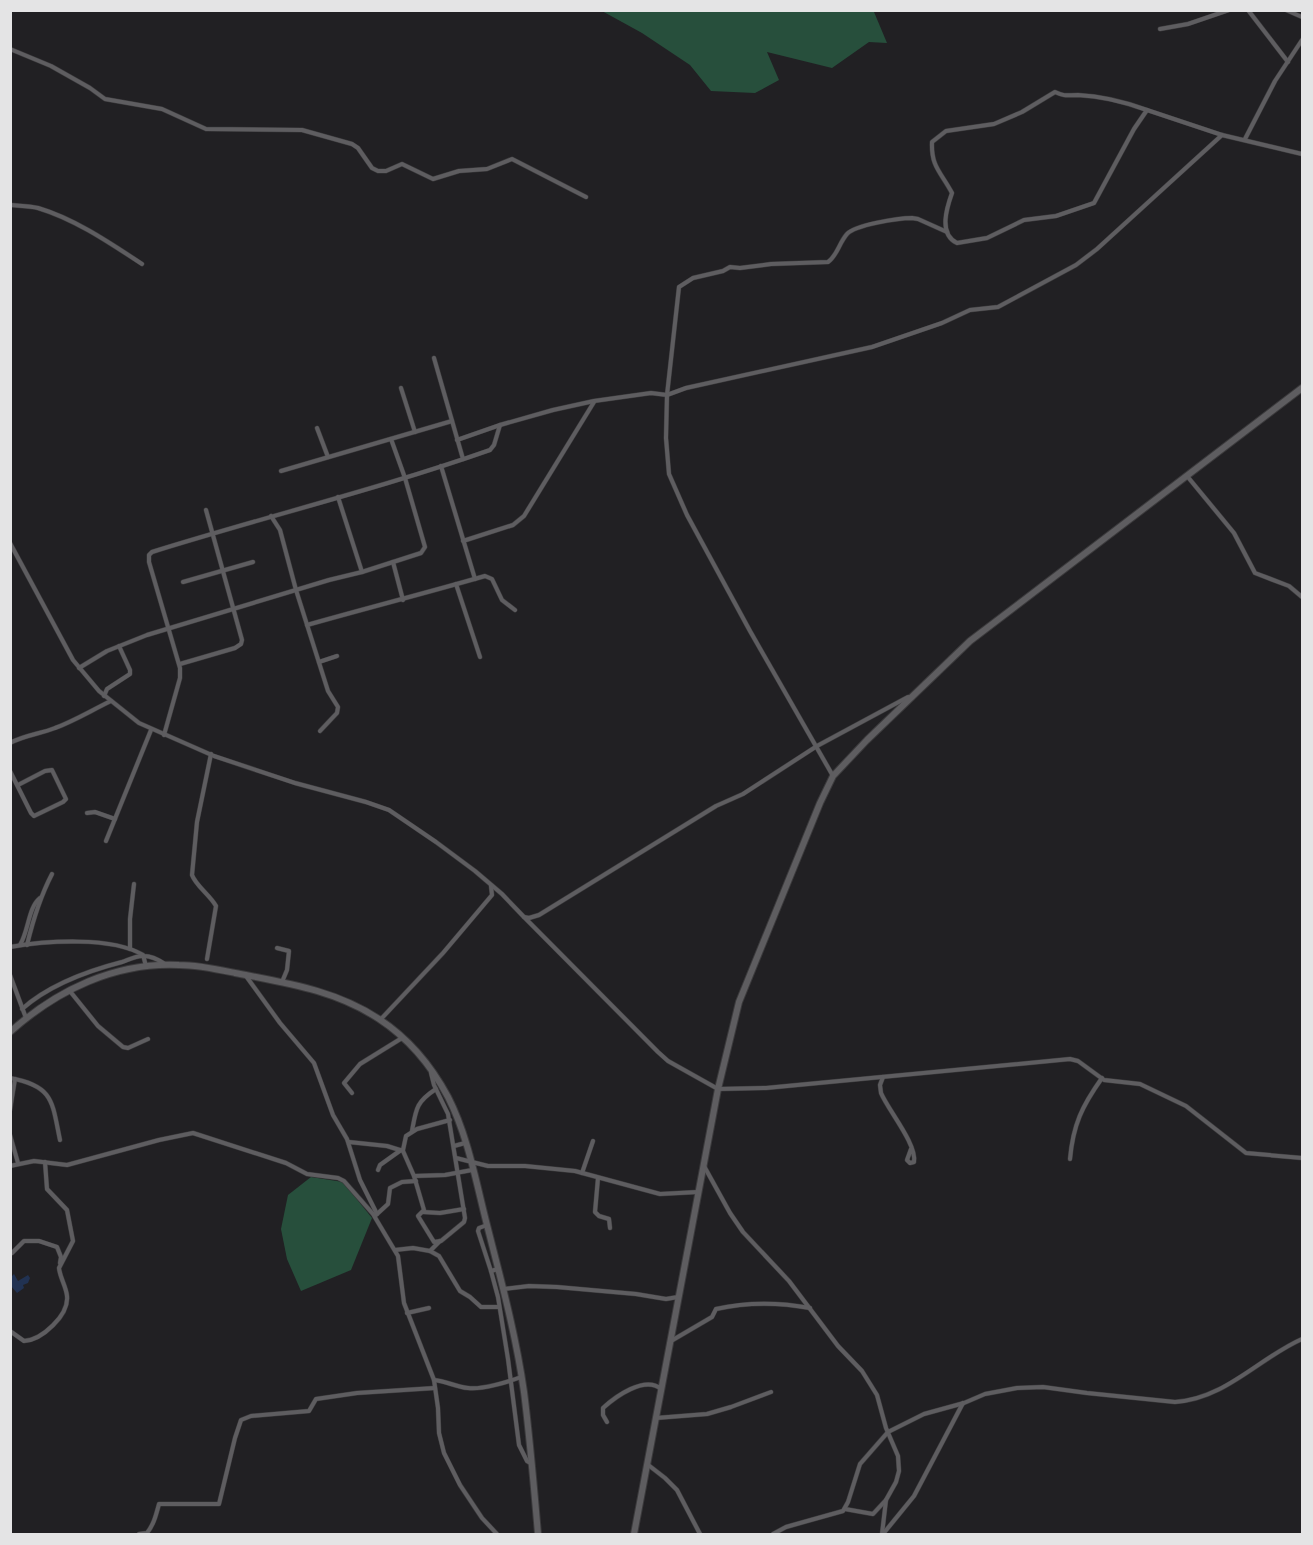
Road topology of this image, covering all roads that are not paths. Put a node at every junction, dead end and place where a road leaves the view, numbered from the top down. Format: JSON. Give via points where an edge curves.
{"nodes":[{"id":1,"x":1229,"y":10,"type":"edge"},
{"id":2,"x":1248,"y":10,"type":"edge"},
{"id":3,"x":1286,"y":10,"type":"edge"},
{"id":4,"x":1302,"y":17,"type":"edge"},
{"id":5,"x":1160,"y":29,"type":"dead end"},
{"id":6,"x":1302,"y":40,"type":"edge"},
{"id":7,"x":10,"y":49,"type":"edge"},
{"id":8,"x":1288,"y":62,"type":"junction"},
{"id":9,"x":1147,"y":110,"type":"junction"},
{"id":10,"x":1222,"y":135,"type":"junction"},
{"id":11,"x":1245,"y":139,"type":"junction"},
{"id":12,"x":1302,"y":154,"type":"edge"},
{"id":13,"x":586,"y":197,"type":"dead end"},
{"id":14,"x":10,"y":205,"type":"edge"},
{"id":15,"x":947,"y":231,"type":"junction"},
{"id":16,"x":141,"y":264,"type":"dead end"},
{"id":17,"x":434,"y":358,"type":"dead end"},
{"id":18,"x":401,"y":388,"type":"dead end"},
{"id":19,"x":1302,"y":388,"type":"edge"},
{"id":20,"x":667,"y":394,"type":"junction"},
{"id":21,"x":594,"y":401,"type":"junction"},
{"id":22,"x":452,"y":421,"type":"junction"},
{"id":23,"x":500,"y":425,"type":"junction"},
{"id":24,"x":317,"y":428,"type":"dead end"},
{"id":25,"x":415,"y":432,"type":"junction"},
{"id":26,"x":391,"y":439,"type":"junction"},
{"id":27,"x":458,"y":440,"type":"junction"},
{"id":28,"x":328,"y":457,"type":"junction"},
{"id":29,"x":463,"y":459,"type":"junction"},
{"id":30,"x":441,"y":466,"type":"junction"},
{"id":31,"x":281,"y":471,"type":"dead end"},
{"id":32,"x":1186,"y":476,"type":"junction"},
{"id":33,"x":405,"y":478,"type":"junction"},
{"id":34,"x":338,"y":497,"type":"junction"},
{"id":35,"x":206,"y":510,"type":"dead end"},
{"id":36,"x":271,"y":516,"type":"junction"},
{"id":37,"x":211,"y":534,"type":"junction"},
{"id":38,"x":463,"y":541,"type":"junction"},
{"id":39,"x":10,"y":543,"type":"edge"},
{"id":40,"x":253,"y":562,"type":"dead end"},
{"id":41,"x":393,"y":562,"type":"junction"},
{"id":42,"x":222,"y":571,"type":"junction"},
{"id":43,"x":362,"y":572,"type":"junction"},
{"id":44,"x":475,"y":579,"type":"junction"},
{"id":45,"x":183,"y":582,"type":"dead end"},
{"id":46,"x":456,"y":584,"type":"junction"},
{"id":47,"x":296,"y":590,"type":"junction"},
{"id":48,"x":1302,"y":597,"type":"edge"},
{"id":49,"x":403,"y":600,"type":"junction"},
{"id":50,"x":233,"y":609,"type":"junction"},
{"id":51,"x":515,"y":610,"type":"dead end"},
{"id":52,"x":308,"y":625,"type":"junction"},
{"id":53,"x":169,"y":628,"type":"junction"},
{"id":54,"x":119,"y":646,"type":"junction"},
{"id":55,"x":337,"y":656,"type":"dead end"},
{"id":56,"x":480,"y":657,"type":"dead end"},
{"id":57,"x":319,"y":662,"type":"junction"},
{"id":58,"x":180,"y":664,"type":"junction"},
{"id":59,"x":79,"y":668,"type":"junction"},
{"id":60,"x":917,"y":693,"type":"junction"},
{"id":61,"x":104,"y":696,"type":"junction"},
{"id":62,"x":111,"y":701,"type":"junction"},
{"id":63,"x":150,"y":730,"type":"junction"},
{"id":64,"x":320,"y":731,"type":"dead end"},
{"id":65,"x":164,"y":735,"type":"junction"},
{"id":66,"x":10,"y":743,"type":"edge"},
{"id":67,"x":817,"y":746,"type":"junction"},
{"id":68,"x":211,"y":754,"type":"junction"},
{"id":69,"x":10,"y":771,"type":"edge"},
{"id":70,"x":833,"y":776,"type":"junction"},
{"id":71,"x":18,"y":785,"type":"junction"},
{"id":72,"x":87,"y":813,"type":"dead end"},
{"id":73,"x":115,"y":819,"type":"junction"},
{"id":74,"x":106,"y":841,"type":"dead end"},
{"id":75,"x":52,"y":874,"type":"dead end"},
{"id":76,"x":134,"y":884,"type":"dead end"},
{"id":77,"x":491,"y":885,"type":"junction"},
{"id":78,"x":502,"y":894,"type":"junction"},
{"id":79,"x":492,"y":895,"type":"junction"},
{"id":80,"x":41,"y":897,"type":"junction"},
{"id":81,"x":524,"y":917,"type":"junction"},
{"id":82,"x":20,"y":945,"type":"junction"},
{"id":83,"x":27,"y":945,"type":"junction"},
{"id":84,"x":10,"y":947,"type":"edge"},
{"id":85,"x":277,"y":948,"type":"dead end"},
{"id":86,"x":130,"y":950,"type":"junction"},
{"id":87,"x":142,"y":955,"type":"junction"},
{"id":88,"x":207,"y":959,"type":"dead end"},
{"id":89,"x":166,"y":964,"type":"junction"},
{"id":90,"x":146,"y":966,"type":"junction"},
{"id":91,"x":10,"y":975,"type":"edge"},
{"id":92,"x":245,"y":975,"type":"junction"},
{"id":93,"x":282,"y":982,"type":"junction"},
{"id":94,"x":69,"y":989,"type":"junction"},
{"id":95,"x":22,"y":1009,"type":"junction"},
{"id":96,"x":26,"y":1018,"type":"junction"},
{"id":97,"x":380,"y":1020,"type":"junction"},
{"id":98,"x":10,"y":1032,"type":"edge"},
{"id":99,"x":402,"y":1038,"type":"junction"},
{"id":100,"x":148,"y":1039,"type":"dead end"},
{"id":101,"x":430,"y":1069,"type":"junction"},
{"id":102,"x":883,"y":1077,"type":"junction"},
{"id":103,"x":1102,"y":1078,"type":"junction"},
{"id":104,"x":13,"y":1079,"type":"edge"},
{"id":105,"x":436,"y":1089,"type":"junction"},
{"id":106,"x":718,"y":1089,"type":"junction"},
{"id":107,"x":352,"y":1093,"type":"dead end"},
{"id":108,"x":10,"y":1110,"type":"edge"},
{"id":109,"x":450,"y":1120,"type":"junction"},
{"id":110,"x":412,"y":1131,"type":"junction"},
{"id":111,"x":10,"y":1135,"type":"edge"},
{"id":112,"x":60,"y":1140,"type":"dead end"},
{"id":113,"x":593,"y":1141,"type":"dead end"},
{"id":114,"x":349,"y":1142,"type":"junction"},
{"id":115,"x":465,"y":1143,"type":"junction"},
{"id":116,"x":454,"y":1146,"type":"junction"},
{"id":117,"x":911,"y":1149,"type":"dead end"},
{"id":118,"x":402,"y":1150,"type":"junction"},
{"id":119,"x":456,"y":1158,"type":"junction"},
{"id":120,"x":1302,"y":1158,"type":"edge"},
{"id":121,"x":1070,"y":1159,"type":"dead end"},
{"id":122,"x":45,"y":1162,"type":"junction"},
{"id":123,"x":470,"y":1162,"type":"junction"},
{"id":124,"x":18,"y":1163,"type":"junction"},
{"id":125,"x":10,"y":1166,"type":"edge"},
{"id":126,"x":704,"y":1167,"type":"junction"},
{"id":127,"x":378,"y":1170,"type":"dead end"},
{"id":128,"x":472,"y":1170,"type":"junction"},
{"id":129,"x":458,"y":1173,"type":"junction"},
{"id":130,"x":582,"y":1173,"type":"junction"},
{"id":131,"x":598,"y":1178,"type":"junction"},
{"id":132,"x":415,"y":1179,"type":"junction"},
{"id":133,"x":699,"y":1192,"type":"junction"},
{"id":134,"x":464,"y":1209,"type":"junction"},
{"id":135,"x":423,"y":1212,"type":"junction"},
{"id":136,"x":376,"y":1215,"type":"junction"},
{"id":137,"x":487,"y":1225,"type":"junction"},
{"id":138,"x":610,"y":1228,"type":"dead end"},
{"id":139,"x":441,"y":1241,"type":"junction"},
{"id":140,"x":395,"y":1250,"type":"junction"},
{"id":141,"x":430,"y":1251,"type":"junction"},
{"id":142,"x":12,"y":1253,"type":"edge"},
{"id":143,"x":60,"y":1264,"type":"junction"},
{"id":144,"x":498,"y":1269,"type":"junction"},
{"id":145,"x":490,"y":1271,"type":"junction"},
{"id":146,"x":503,"y":1290,"type":"junction"},
{"id":147,"x":679,"y":1297,"type":"junction"},
{"id":148,"x":499,"y":1307,"type":"junction"},
{"id":149,"x":429,"y":1308,"type":"dead end"},
{"id":150,"x":810,"y":1308,"type":"junction"},
{"id":151,"x":407,"y":1313,"type":"junction"},
{"id":152,"x":10,"y":1331,"type":"edge"},
{"id":153,"x":1302,"y":1339,"type":"edge"},
{"id":154,"x":670,"y":1342,"type":"junction"},
{"id":155,"x":521,"y":1377,"type":"junction"},
{"id":156,"x":434,"y":1380,"type":"junction"},
{"id":157,"x":511,"y":1381,"type":"junction"},
{"id":158,"x":435,"y":1388,"type":"junction"},
{"id":159,"x":661,"y":1390,"type":"junction"},
{"id":160,"x":771,"y":1392,"type":"dead end"},
{"id":161,"x":964,"y":1402,"type":"junction"},
{"id":162,"x":656,"y":1418,"type":"junction"},
{"id":163,"x":607,"y":1422,"type":"dead end"},
{"id":164,"x":888,"y":1432,"type":"junction"},
{"id":165,"x":532,"y":1464,"type":"junction"},
{"id":166,"x":648,"y":1464,"type":"junction"},
{"id":167,"x":886,"y":1500,"type":"junction"},
{"id":168,"x":845,"y":1509,"type":"junction"},
{"id":169,"x":139,"y":1534,"type":"edge"},
{"id":170,"x":497,"y":1534,"type":"edge"},
{"id":171,"x":538,"y":1534,"type":"edge"},
{"id":172,"x":634,"y":1534,"type":"edge"},
{"id":173,"x":700,"y":1534,"type":"edge"},
{"id":174,"x":773,"y":1534,"type":"edge"},
{"id":175,"x":882,"y":1534,"type":"edge"}],
"edges":[{"from":1,"to":5,"type":"street"},
{"from":2,"to":8,"type":"street"},
{"from":3,"to":4,"type":"street"},
{"from":6,"to":8,"type":"street"},
{"from":7,"to":13,"type":"street","via":[[51,66],[105,99],[162,109],[206,129],[302,130],[352,144],[378,171],[404,165],[433,179],[459,171],[488,169],[510,159]]},
{"from":8,"to":11,"type":"street"},
{"from":9,"to":10,"type":"street"},
{"from":9,"to":15,"type":"street","via":[[1093,204],[1056,216],[1024,220],[979,240],[955,243]]},
{"from":9,"to":15,"type":"street","via":[[1118,101],[1067,97],[1055,92],[992,125],[944,132],[932,143],[935,168],[952,193],[946,207]]},
{"from":10,"to":11,"type":"street"},
{"from":10,"to":20,"type":"street","via":[[1097,249],[1076,265],[998,307],[970,310],[872,347]]},
{"from":11,"to":12,"type":"street"},
{"from":14,"to":16,"type":"street","via":[[34,207],[59,216]]},
{"from":15,"to":20,"type":"street","via":[[912,218],[867,225],[848,232],[828,262],[730,267],[683,283]]},
{"from":17,"to":22,"type":"street"},
{"from":18,"to":25,"type":"street"},
{"from":19,"to":32,"type":"street"},
{"from":20,"to":21,"type":"street"},
{"from":20,"to":67,"type":"street","via":[[666,438],[673,484],[750,631]]},
{"from":21,"to":23,"type":"street"},
{"from":21,"to":38,"type":"street","via":[[524,516],[513,525]]},
{"from":22,"to":25,"type":"street"},
{"from":22,"to":27,"type":"street"},
{"from":23,"to":27,"type":"street"},
{"from":23,"to":29,"type":"street","via":[[490,450]]},
{"from":24,"to":28,"type":"street"},
{"from":25,"to":26,"type":"street"},
{"from":26,"to":28,"type":"street"},
{"from":26,"to":33,"type":"street"},
{"from":27,"to":29,"type":"street"},
{"from":28,"to":31,"type":"street"},
{"from":29,"to":30,"type":"street"},
{"from":30,"to":33,"type":"street"},
{"from":30,"to":38,"type":"street"},
{"from":32,"to":48,"type":"street","via":[[1234,533],[1255,573],[1289,586]]},
{"from":32,"to":60,"type":"street","via":[[970,641]]},
{"from":33,"to":34,"type":"street"},
{"from":33,"to":41,"type":"street","via":[[425,547],[421,553]]},
{"from":34,"to":36,"type":"street"},
{"from":34,"to":43,"type":"street"},
{"from":35,"to":37,"type":"street"},
{"from":36,"to":37,"type":"street"},
{"from":36,"to":47,"type":"street","via":[[280,530]]},
{"from":37,"to":42,"type":"street"},
{"from":37,"to":53,"type":"street","via":[[149,555]]},
{"from":38,"to":44,"type":"street"},
{"from":39,"to":59,"type":"street"},
{"from":40,"to":42,"type":"street"},
{"from":41,"to":43,"type":"street"},
{"from":41,"to":49,"type":"street"},
{"from":42,"to":45,"type":"street"},
{"from":42,"to":50,"type":"street"},
{"from":43,"to":47,"type":"street"},
{"from":44,"to":46,"type":"street"},
{"from":44,"to":51,"type":"street","via":[[489,576],[502,600]]},
{"from":46,"to":49,"type":"street"},
{"from":46,"to":56,"type":"street"},
{"from":47,"to":50,"type":"street"},
{"from":47,"to":52,"type":"street"},
{"from":49,"to":52,"type":"street"},
{"from":50,"to":53,"type":"street"},
{"from":50,"to":58,"type":"street","via":[[242,640],[239,646]]},
{"from":52,"to":57,"type":"street"},
{"from":53,"to":54,"type":"street"},
{"from":53,"to":58,"type":"street"},
{"from":54,"to":59,"type":"street"},
{"from":54,"to":61,"type":"street","via":[[130,674],[107,689]]},
{"from":55,"to":57,"type":"street"},
{"from":57,"to":64,"type":"street","via":[[338,707]]},
{"from":58,"to":65,"type":"street","via":[[180,678]]},
{"from":59,"to":61,"type":"street"},
{"from":60,"to":67,"type":"street"},
{"from":60,"to":70,"type":"street"},
{"from":61,"to":62,"type":"street"},
{"from":62,"to":63,"type":"street"},
{"from":62,"to":66,"type":"street","via":[[61,726]]},
{"from":63,"to":65,"type":"street"},
{"from":63,"to":73,"type":"street"},
{"from":65,"to":68,"type":"street"},
{"from":67,"to":70,"type":"street"},
{"from":67,"to":81,"type":"street","via":[[743,795],[681,827],[539,915]]},
{"from":68,"to":77,"type":"street","via":[[389,810]]},
{"from":68,"to":88,"type":"street","via":[[197,822],[192,875],[216,906]]},
{"from":69,"to":71,"type":"street"},
{"from":70,"to":106,"type":"street","via":[[744,988]]},
{"from":71,"to":71,"type":"street","via":[[34,816],[66,799],[52,770]]},
{"from":72,"to":73,"type":"street"},
{"from":73,"to":74,"type":"street"},
{"from":75,"to":80,"type":"street"},
{"from":76,"to":86,"type":"street"},
{"from":77,"to":78,"type":"street"},
{"from":77,"to":79,"type":"street"},
{"from":78,"to":79,"type":"street"},
{"from":78,"to":81,"type":"street"},
{"from":79,"to":97,"type":"street"},
{"from":80,"to":82,"type":"street","via":[[34,903]]},
{"from":80,"to":83,"type":"street"},
{"from":81,"to":106,"type":"street","via":[[657,1052]]},
{"from":82,"to":83,"type":"street"},
{"from":82,"to":84,"type":"street"},
{"from":83,"to":86,"type":"street","via":[[74,941]]},
{"from":85,"to":93,"type":"street","via":[[288,951]]},
{"from":86,"to":87,"type":"street"},
{"from":87,"to":89,"type":"street"},
{"from":87,"to":90,"type":"street"},
{"from":87,"to":95,"type":"street","via":[[77,976]]},
{"from":89,"to":90,"type":"street"},
{"from":89,"to":92,"type":"street"},
{"from":90,"to":94,"type":"street","via":[[98,977]]},
{"from":91,"to":95,"type":"street"},
{"from":92,"to":93,"type":"street"},
{"from":92,"to":114,"type":"street","via":[[314,1063],[333,1115]]},
{"from":93,"to":97,"type":"street","via":[[328,993]]},
{"from":94,"to":96,"type":"street"},
{"from":94,"to":100,"type":"street","via":[[98,1026],[123,1047]]},
{"from":95,"to":96,"type":"street"},
{"from":96,"to":98,"type":"street"},
{"from":97,"to":99,"type":"street"},
{"from":99,"to":101,"type":"street"},
{"from":99,"to":107,"type":"street","via":[[360,1064],[344,1083]]},
{"from":101,"to":105,"type":"street"},
{"from":101,"to":115,"type":"street","via":[[448,1098]]},
{"from":102,"to":103,"type":"street","via":[[1070,1059]]},
{"from":102,"to":106,"type":"street"},
{"from":102,"to":117,"type":"street","via":[[881,1093]]},
{"from":103,"to":120,"type":"street","via":[[1140,1084],[1184,1105],[1246,1153]]},
{"from":103,"to":121,"type":"street","via":[[1077,1119]]},
{"from":104,"to":108,"type":"street"},
{"from":104,"to":112,"type":"street","via":[[46,1093]]},
{"from":105,"to":109,"type":"street"},
{"from":105,"to":110,"type":"street","via":[[416,1108]]},
{"from":106,"to":126,"type":"street"},
{"from":109,"to":110,"type":"street"},
{"from":109,"to":116,"type":"street"},
{"from":110,"to":118,"type":"street"},
{"from":111,"to":124,"type":"street"},
{"from":113,"to":130,"type":"street"},
{"from":114,"to":118,"type":"street"},
{"from":114,"to":136,"type":"street"},
{"from":115,"to":116,"type":"street"},
{"from":115,"to":123,"type":"street"},
{"from":116,"to":119,"type":"street"},
{"from":118,"to":127,"type":"street"},
{"from":118,"to":132,"type":"street"},
{"from":119,"to":123,"type":"street"},
{"from":119,"to":129,"type":"street"},
{"from":122,"to":124,"type":"street"},
{"from":122,"to":136,"type":"street","via":[[67,1165],[193,1133],[286,1163],[307,1174],[341,1179]]},
{"from":122,"to":143,"type":"street","via":[[47,1189],[67,1210],[74,1237]]},
{"from":123,"to":128,"type":"street"},
{"from":123,"to":130,"type":"street"},
{"from":124,"to":125,"type":"street"},
{"from":126,"to":133,"type":"street"},
{"from":126,"to":150,"type":"street","via":[[739,1226]]},
{"from":128,"to":129,"type":"street"},
{"from":128,"to":137,"type":"street"},
{"from":129,"to":132,"type":"street"},
{"from":129,"to":134,"type":"street"},
{"from":130,"to":131,"type":"street"},
{"from":131,"to":133,"type":"street","via":[[660,1194]]},
{"from":131,"to":138,"type":"street","via":[[595,1212],[609,1219]]},
{"from":132,"to":135,"type":"street"},
{"from":132,"to":136,"type":"street","via":[[390,1188],[388,1204]]},
{"from":133,"to":147,"type":"street"},
{"from":134,"to":135,"type":"street"},
{"from":134,"to":139,"type":"street","via":[[464,1222]]},
{"from":135,"to":139,"type":"street","via":[[419,1221],[431,1240]]},
{"from":136,"to":140,"type":"street"},
{"from":137,"to":144,"type":"street"},
{"from":137,"to":145,"type":"street","via":[[478,1232]]},
{"from":139,"to":141,"type":"street"},
{"from":140,"to":141,"type":"street"},
{"from":140,"to":151,"type":"street"},
{"from":141,"to":148,"type":"street","via":[[441,1257],[460,1291],[481,1307]]},
{"from":142,"to":143,"type":"street","via":[[24,1241],[39,1241],[57,1247]]},
{"from":143,"to":152,"type":"street","via":[[67,1301],[57,1321],[43,1334],[27,1341]]},
{"from":144,"to":145,"type":"street"},
{"from":144,"to":146,"type":"street"},
{"from":145,"to":148,"type":"street"},
{"from":146,"to":147,"type":"street","via":[[557,1287],[666,1299]]},
{"from":146,"to":155,"type":"street"},
{"from":147,"to":154,"type":"street"},
{"from":148,"to":157,"type":"street"},
{"from":149,"to":151,"type":"street"},
{"from":150,"to":154,"type":"street","via":[[776,1303],[716,1309],[712,1317]]},
{"from":150,"to":164,"type":"street","via":[[865,1374],[880,1401]]},
{"from":151,"to":156,"type":"street"},
{"from":153,"to":161,"type":"street","via":[[1219,1390],[1192,1400],[1175,1402],[1035,1387],[991,1392]]},
{"from":154,"to":159,"type":"street"},
{"from":155,"to":157,"type":"street"},
{"from":155,"to":165,"type":"street"},
{"from":156,"to":157,"type":"street","via":[[470,1389]]},
{"from":156,"to":158,"type":"street"},
{"from":157,"to":165,"type":"street","via":[[519,1445]]},
{"from":158,"to":169,"type":"street","via":[[316,1399],[309,1411],[241,1420],[219,1504],[159,1504],[147,1533]]},
{"from":158,"to":170,"type":"street","via":[[439,1433],[450,1467],[482,1518]]},
{"from":159,"to":162,"type":"street"},
{"from":159,"to":163,"type":"street","via":[[648,1384],[625,1392],[603,1408]]},
{"from":160,"to":162,"type":"street","via":[[707,1414]]},
{"from":161,"to":164,"type":"street","via":[[924,1414]]},
{"from":161,"to":175,"type":"street","via":[[916,1492]]},
{"from":162,"to":166,"type":"street"},
{"from":164,"to":167,"type":"street","via":[[898,1456],[899,1472]]},
{"from":164,"to":168,"type":"street","via":[[860,1464]]},
{"from":165,"to":171,"type":"street"},
{"from":166,"to":172,"type":"street"},
{"from":166,"to":173,"type":"street","via":[[677,1490]]},
{"from":167,"to":168,"type":"street","via":[[870,1515]]},
{"from":167,"to":175,"type":"street"},
{"from":168,"to":174,"type":"street"}]}
